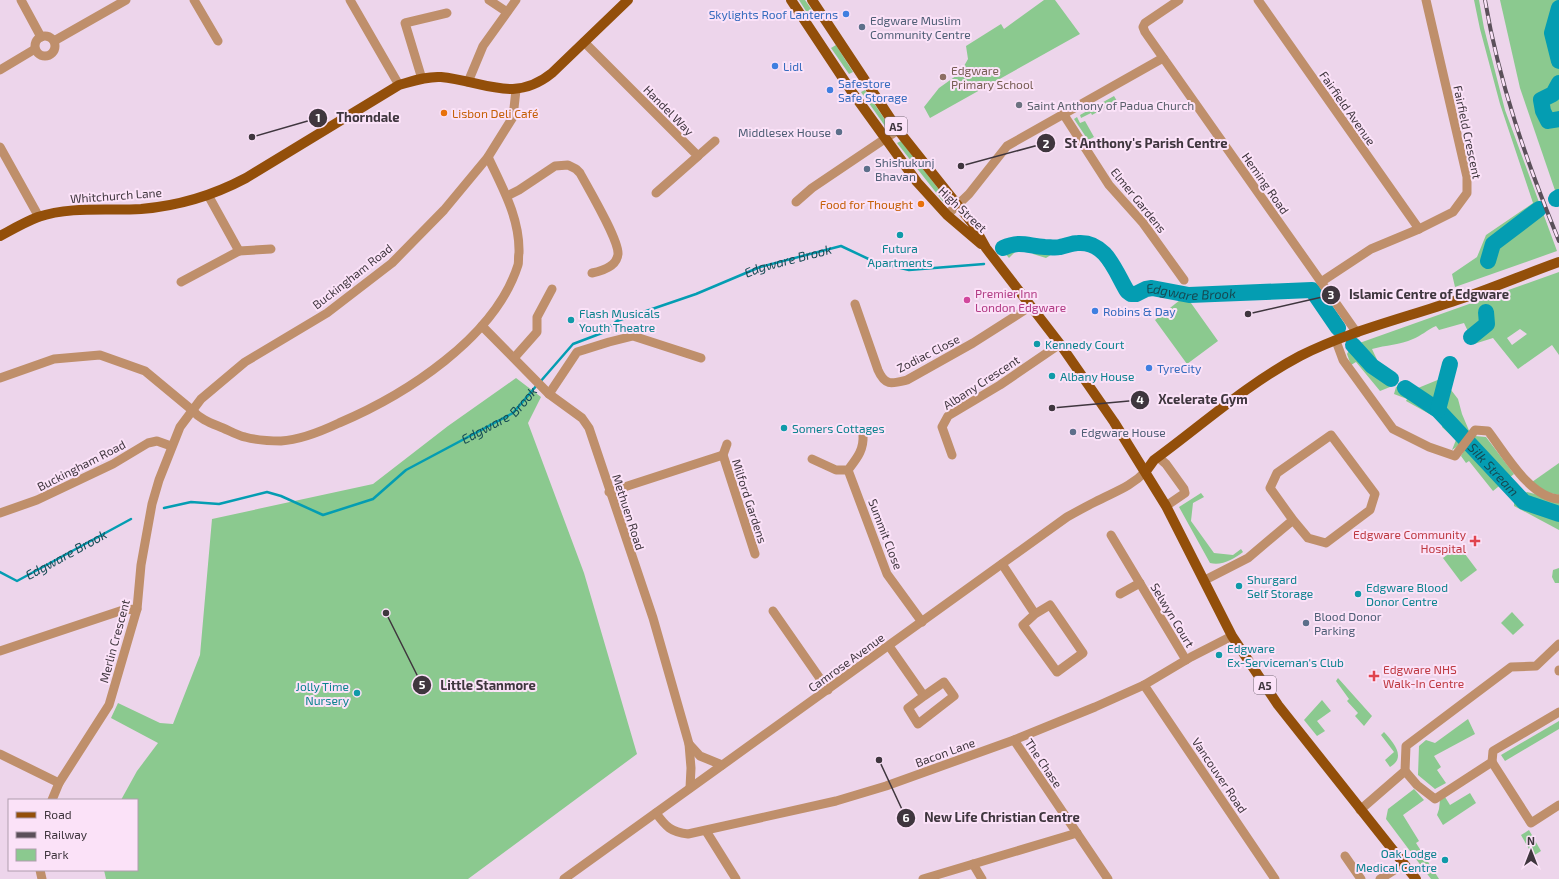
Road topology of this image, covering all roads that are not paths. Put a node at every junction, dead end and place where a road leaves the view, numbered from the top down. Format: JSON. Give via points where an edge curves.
{"nodes":[{"id":1,"x":20,"y":0,"type":"edge"},
{"id":2,"x":126,"y":0,"type":"edge"},
{"id":3,"x":194,"y":0,"type":"edge"},
{"id":4,"x":350,"y":0,"type":"edge"},
{"id":5,"x":489,"y":0,"type":"edge"},
{"id":6,"x":516,"y":0,"type":"edge"},
{"id":7,"x":628,"y":0,"type":"edge"},
{"id":8,"x":791,"y":0,"type":"edge"},
{"id":9,"x":812,"y":0,"type":"edge"},
{"id":10,"x":1179,"y":0,"type":"edge"},
{"id":11,"x":1258,"y":0,"type":"edge"},
{"id":12,"x":1426,"y":0,"type":"edge"},
{"id":13,"x":507,"y":12,"type":"junction"},
{"id":14,"x":448,"y":13,"type":"dead end"},
{"id":15,"x":41,"y":37,"type":"junction"},
{"id":16,"x":54,"y":41,"type":"junction"},
{"id":17,"x":218,"y":41,"type":"dead end"},
{"id":18,"x":584,"y":42,"type":"junction"},
{"id":19,"x":35,"y":50,"type":"junction"},
{"id":20,"x":1163,"y":58,"type":"junction"},
{"id":21,"x":0,"y":70,"type":"edge"},
{"id":22,"x":422,"y":79,"type":"junction"},
{"id":23,"x":468,"y":82,"type":"junction"},
{"id":24,"x":399,"y":85,"type":"junction"},
{"id":25,"x":516,"y":90,"type":"junction"},
{"id":26,"x":1064,"y":115,"type":"junction"},
{"id":27,"x":898,"y":130,"type":"junction"},
{"id":28,"x":885,"y":139,"type":"junction"},
{"id":29,"x":715,"y":141,"type":"dead end"},
{"id":30,"x":0,"y":147,"type":"edge"},
{"id":31,"x":698,"y":156,"type":"junction"},
{"id":32,"x":488,"y":157,"type":"junction"},
{"id":33,"x":656,"y":193,"type":"dead end"},
{"id":34,"x":208,"y":195,"type":"junction"},
{"id":35,"x":507,"y":196,"type":"junction"},
{"id":36,"x":796,"y":202,"type":"dead end"},
{"id":37,"x":958,"y":205,"type":"junction"},
{"id":38,"x":947,"y":215,"type":"junction"},
{"id":39,"x":39,"y":217,"type":"junction"},
{"id":40,"x":1419,"y":229,"type":"junction"},
{"id":41,"x":0,"y":236,"type":"edge"},
{"id":42,"x":986,"y":248,"type":"junction"},
{"id":43,"x":271,"y":249,"type":"dead end"},
{"id":44,"x":239,"y":251,"type":"junction"},
{"id":45,"x":1557,"y":263,"type":"edge"},
{"id":46,"x":592,"y":273,"type":"dead end"},
{"id":47,"x":1184,"y":280,"type":"dead end"},
{"id":48,"x":181,"y":282,"type":"dead end"},
{"id":49,"x":1321,"y":282,"type":"junction"},
{"id":50,"x":552,"y":289,"type":"dead end"},
{"id":51,"x":855,"y":304,"type":"dead end"},
{"id":52,"x":1031,"y":306,"type":"junction"},
{"id":53,"x":482,"y":326,"type":"junction"},
{"id":54,"x":1357,"y":333,"type":"junction"},
{"id":55,"x":1336,"y":341,"type":"junction"},
{"id":56,"x":1060,"y":344,"type":"junction"},
{"id":57,"x":514,"y":358,"type":"junction"},
{"id":58,"x":701,"y":358,"type":"dead end"},
{"id":59,"x":0,"y":378,"type":"edge"},
{"id":60,"x":549,"y":394,"type":"junction"},
{"id":61,"x":192,"y":410,"type":"junction"},
{"id":62,"x":863,"y":435,"type":"dead end"},
{"id":63,"x":727,"y":444,"type":"dead end"},
{"id":64,"x":171,"y":446,"type":"junction"},
{"id":65,"x":722,"y":454,"type":"junction"},
{"id":66,"x":952,"y":455,"type":"dead end"},
{"id":67,"x":1158,"y":457,"type":"junction"},
{"id":68,"x":812,"y":460,"type":"dead end"},
{"id":69,"x":848,"y":470,"type":"junction"},
{"id":70,"x":1146,"y":471,"type":"junction"},
{"id":71,"x":610,"y":492,"type":"junction"},
{"id":72,"x":1559,"y":498,"type":"edge"},
{"id":73,"x":1166,"y":506,"type":"junction"},
{"id":74,"x":0,"y":513,"type":"edge"},
{"id":75,"x":1293,"y":520,"type":"junction"},
{"id":76,"x":1111,"y":535,"type":"dead end"},
{"id":77,"x":755,"y":554,"type":"dead end"},
{"id":78,"x":1002,"y":564,"type":"junction"},
{"id":79,"x":1205,"y":580,"type":"junction"},
{"id":80,"x":1140,"y":583,"type":"junction"},
{"id":81,"x":1120,"y":594,"type":"dead end"},
{"id":82,"x":137,"y":609,"type":"junction"},
{"id":83,"x":773,"y":611,"type":"dead end"},
{"id":84,"x":1035,"y":614,"type":"junction"},
{"id":85,"x":922,"y":622,"type":"junction"},
{"id":86,"x":1232,"y":636,"type":"junction"},
{"id":87,"x":1559,"y":644,"type":"edge"},
{"id":88,"x":889,"y":646,"type":"junction"},
{"id":89,"x":0,"y":651,"type":"edge"},
{"id":90,"x":1186,"y":660,"type":"junction"},
{"id":91,"x":1144,"y":685,"type":"junction"},
{"id":92,"x":828,"y":690,"type":"junction"},
{"id":93,"x":924,"y":696,"type":"junction"},
{"id":94,"x":1559,"y":712,"type":"edge"},
{"id":95,"x":1014,"y":740,"type":"junction"},
{"id":96,"x":689,"y":744,"type":"junction"},
{"id":97,"x":0,"y":754,"type":"edge"},
{"id":98,"x":1492,"y":762,"type":"junction"},
{"id":99,"x":722,"y":765,"type":"junction"},
{"id":100,"x":1405,"y":771,"type":"junction"},
{"id":101,"x":59,"y":783,"type":"junction"},
{"id":102,"x":690,"y":788,"type":"junction"},
{"id":103,"x":52,"y":799,"type":"edge"},
{"id":104,"x":1559,"y":805,"type":"edge"},
{"id":105,"x":1360,"y":810,"type":"junction"},
{"id":106,"x":656,"y":813,"type":"junction"},
{"id":107,"x":706,"y":831,"type":"junction"},
{"id":108,"x":1077,"y":833,"type":"junction"},
{"id":109,"x":1345,"y":856,"type":"dead end"},
{"id":110,"x":973,"y":864,"type":"junction"},
{"id":111,"x":1404,"y":864,"type":"junction"},
{"id":112,"x":564,"y":879,"type":"edge"},
{"id":113,"x":736,"y":879,"type":"edge"},
{"id":114,"x":922,"y":879,"type":"edge"},
{"id":115,"x":982,"y":879,"type":"edge"},
{"id":116,"x":1108,"y":879,"type":"edge"},
{"id":117,"x":1275,"y":879,"type":"edge"},
{"id":118,"x":1361,"y":879,"type":"edge"},
{"id":119,"x":1380,"y":879,"type":"edge"},
{"id":120,"x":1416,"y":879,"type":"edge"}],
"edges":[{"from":1,"to":15,"type":"street"},
{"from":2,"to":16,"type":"street"},
{"from":3,"to":17,"type":"street"},
{"from":4,"to":24,"type":"street"},
{"from":5,"to":13,"type":"street"},
{"from":6,"to":13,"type":"street"},
{"from":7,"to":18,"type":"main road","name":"Whitchurch Lane"},
{"from":8,"to":28,"type":"main road","name":"High Street","number":"A5"},
{"from":9,"to":27,"type":"main road","name":"High Street","number":"A5"},
{"from":10,"to":20,"type":"street","name":"Heming Road","via":[[1143,27]]},
{"from":11,"to":40,"type":"street","name":"Fairfield Avenue"},
{"from":12,"to":40,"type":"street","name":"Fairfield Crescent","via":[[1467,177],[1467,193],[1453,212]]},
{"from":13,"to":23,"type":"street","via":[[483,46]]},
{"from":14,"to":22,"type":"street","via":[[405,23]]},
{"from":15,"to":16,"type":"street","via":[[50,37]]},
{"from":15,"to":19,"type":"street","via":[[36,41]]},
{"from":16,"to":19,"type":"street","via":[[55,48],[49,55],[40,54]]},
{"from":18,"to":25,"type":"main road","name":"Whitchurch Lane","via":[[544,80]]},
{"from":18,"to":31,"type":"street","name":"Handel Way"},
{"from":19,"to":21,"type":"street"},
{"from":20,"to":26,"type":"street"},
{"from":20,"to":49,"type":"street","name":"Heming Road"},
{"from":22,"to":23,"type":"main road","name":"Whitchurch Lane","via":[[441,77]]},
{"from":22,"to":24,"type":"main road","name":"Whitchurch Lane"},
{"from":23,"to":25,"type":"main road","name":"Whitchurch Lane"},
{"from":24,"to":34,"type":"main road","name":"Whitchurch Lane","via":[[246,178]]},
{"from":25,"to":32,"type":"street","name":"Buckingham Road","via":[[513,117]]},
{"from":26,"to":37,"type":"street","via":[[1007,146]]},
{"from":26,"to":47,"type":"street","name":"Elmer Gardens","via":[[1109,185],[1143,223]]},
{"from":27,"to":28,"type":"street"},
{"from":27,"to":37,"type":"main road","name":"High Street","number":"A5"},
{"from":28,"to":36,"type":"street","via":[[812,188]]},
{"from":28,"to":38,"type":"main road","name":"High Street","number":"A5","via":[[917,182]]},
{"from":29,"to":31,"type":"street"},
{"from":30,"to":39,"type":"street"},
{"from":31,"to":33,"type":"street"},
{"from":32,"to":35,"type":"street"},
{"from":32,"to":61,"type":"street","name":"Buckingham Road","via":[[444,210],[392,263],[327,313],[244,362]]},
{"from":34,"to":39,"type":"main road","name":"Whitchurch Lane","via":[[142,208],[60,212]]},
{"from":34,"to":44,"type":"street"},
{"from":35,"to":46,"type":"street","via":[[555,166],[568,165],[576,169],[609,228],[618,254],[616,260],[605,270]]},
{"from":35,"to":53,"type":"street","via":[[516,224],[519,243],[518,264],[505,294]]},
{"from":37,"to":38,"type":"street"},
{"from":37,"to":42,"type":"main road","name":"High Street","number":"A5"},
{"from":38,"to":42,"type":"main road","name":"High Street","number":"A5"},
{"from":39,"to":41,"type":"main road","name":"Whitchurch Lane"},
{"from":40,"to":49,"type":"street","name":"Fairfield Crescent","via":[[1371,249]]},
{"from":42,"to":52,"type":"main road","number":"A5"},
{"from":43,"to":44,"type":"street"},
{"from":44,"to":48,"type":"street"},
{"from":45,"to":54,"type":"main road","via":[[1489,289]]},
{"from":49,"to":54,"type":"street","name":"Heming Road"},
{"from":50,"to":57,"type":"street","via":[[537,317],[537,332]]},
{"from":51,"to":52,"type":"street","name":"Zodiac Close","via":[[882,379],[888,383],[907,380],[973,343]]},
{"from":52,"to":56,"type":"main road","number":"A5"},
{"from":53,"to":57,"type":"street","name":"Methuen Road"},
{"from":53,"to":61,"type":"street","via":[[450,357],[409,387],[366,412],[315,434],[282,441],[245,437],[198,418]]},
{"from":54,"to":55,"type":"main road"},
{"from":55,"to":67,"type":"main road","via":[[1301,356],[1254,384]]},
{"from":55,"to":72,"type":"street","via":[[1343,360],[1393,429],[1429,447],[1455,456],[1475,430],[1488,431],[1531,486],[1550,498]]},
{"from":56,"to":66,"type":"street","name":"Albany Crescent","via":[[1000,385],[948,416],[942,427]]},
{"from":56,"to":70,"type":"main road","number":"A5"},
{"from":57,"to":60,"type":"street","name":"Methuen Road"},
{"from":58,"to":60,"type":"street","via":[[633,336],[577,352]]},
{"from":59,"to":61,"type":"street","via":[[54,359],[100,355],[145,371]]},
{"from":60,"to":71,"type":"street","name":"Methuen Road","via":[[582,418],[589,428]]},
{"from":61,"to":64,"type":"street","name":"Merlin Crescent"},
{"from":62,"to":69,"type":"street","via":[[860,455]]},
{"from":63,"to":65,"type":"street","name":"Milford Gardens"},
{"from":64,"to":74,"type":"street","name":"Buckingham Road","via":[[157,441],[148,443],[112,464],[38,500]]},
{"from":64,"to":82,"type":"street","name":"Merlin Crescent","via":[[152,504],[141,565]]},
{"from":65,"to":71,"type":"street","name":"Milford Gardens"},
{"from":65,"to":77,"type":"street","name":"Milford Gardens"},
{"from":67,"to":70,"type":"main road"},
{"from":67,"to":73,"type":"street","via":[[1166,464],[1185,493]]},
{"from":68,"to":69,"type":"street","via":[[836,470]]},
{"from":69,"to":85,"type":"street","name":"Summit Close","via":[[886,574]]},
{"from":70,"to":73,"type":"main road","number":"A5"},
{"from":70,"to":78,"type":"street","name":"Camrose Avenue","via":[[1128,486],[1067,518]]},
{"from":71,"to":96,"type":"street","name":"Methuen Road","via":[[652,618]]},
{"from":73,"to":79,"type":"main road","number":"A5"},
{"from":75,"to":75,"type":"street","via":[[1270,488],[1277,473],[1331,435],[1375,494],[1370,510],[1326,543],[1308,538]]},
{"from":75,"to":79,"type":"street","via":[[1248,558]]},
{"from":76,"to":80,"type":"street","name":"Selwyn Court"},
{"from":78,"to":84,"type":"street"},
{"from":78,"to":85,"type":"street","name":"Camrose Avenue"},
{"from":79,"to":86,"type":"main road","number":"A5"},
{"from":80,"to":81,"type":"street","name":"Selwyn Court"},
{"from":80,"to":90,"type":"street","name":"Selwyn Court"},
{"from":82,"to":89,"type":"street","via":[[123,610]]},
{"from":82,"to":101,"type":"street","name":"Merlin Crescent","via":[[109,705]]},
{"from":83,"to":92,"type":"street"},
{"from":84,"to":84,"type":"street","via":[[1023,625],[1056,672],[1083,653],[1050,605]]},
{"from":85,"to":88,"type":"street","name":"Camrose Avenue"},
{"from":86,"to":90,"type":"street","name":"Bacon Lane"},
{"from":86,"to":105,"type":"main road","number":"A5","via":[[1283,712]]},
{"from":87,"to":100,"type":"street","via":[[1536,666],[1511,667],[1406,746]]},
{"from":88,"to":92,"type":"street","name":"Camrose Avenue"},
{"from":88,"to":93,"type":"street"},
{"from":90,"to":91,"type":"street","name":"Bacon Lane"},
{"from":91,"to":95,"type":"street","name":"Bacon Lane"},
{"from":91,"to":117,"type":"street","name":"Vancouver Road"},
{"from":92,"to":99,"type":"street","name":"Camrose Avenue"},
{"from":93,"to":93,"type":"street","via":[[908,708],[918,724],[954,696],[944,682]]},
{"from":94,"to":98,"type":"street","via":[[1493,751]]},
{"from":95,"to":107,"type":"street","name":"Bacon Lane","via":[[886,786],[836,801]]},
{"from":95,"to":108,"type":"street","name":"The Chase"},
{"from":96,"to":99,"type":"street","via":[[700,756]]},
{"from":96,"to":102,"type":"street","name":"Methuen Road"},
{"from":97,"to":101,"type":"street"},
{"from":98,"to":100,"type":"street","via":[[1435,799],[1417,785]]},
{"from":98,"to":104,"type":"street","via":[[1531,822]]},
{"from":99,"to":102,"type":"street","name":"Camrose Avenue"},
{"from":100,"to":105,"type":"street"},
{"from":101,"to":103,"type":"street","name":"Merlin Crescent"},
{"from":102,"to":106,"type":"street","name":"Camrose Avenue"},
{"from":105,"to":111,"type":"main road","number":"A5"},
{"from":106,"to":107,"type":"street","name":"Bacon Lane","via":[[664,824],[676,832],[688,834]]},
{"from":106,"to":112,"type":"street","name":"Camrose Avenue"},
{"from":107,"to":113,"type":"street"},
{"from":108,"to":110,"type":"street"},
{"from":108,"to":116,"type":"street","name":"The Chase"},
{"from":109,"to":118,"type":"street"},
{"from":110,"to":114,"type":"street"},
{"from":110,"to":115,"type":"street"},
{"from":111,"to":119,"type":"street"},
{"from":111,"to":120,"type":"main road","number":"A5"}]}
